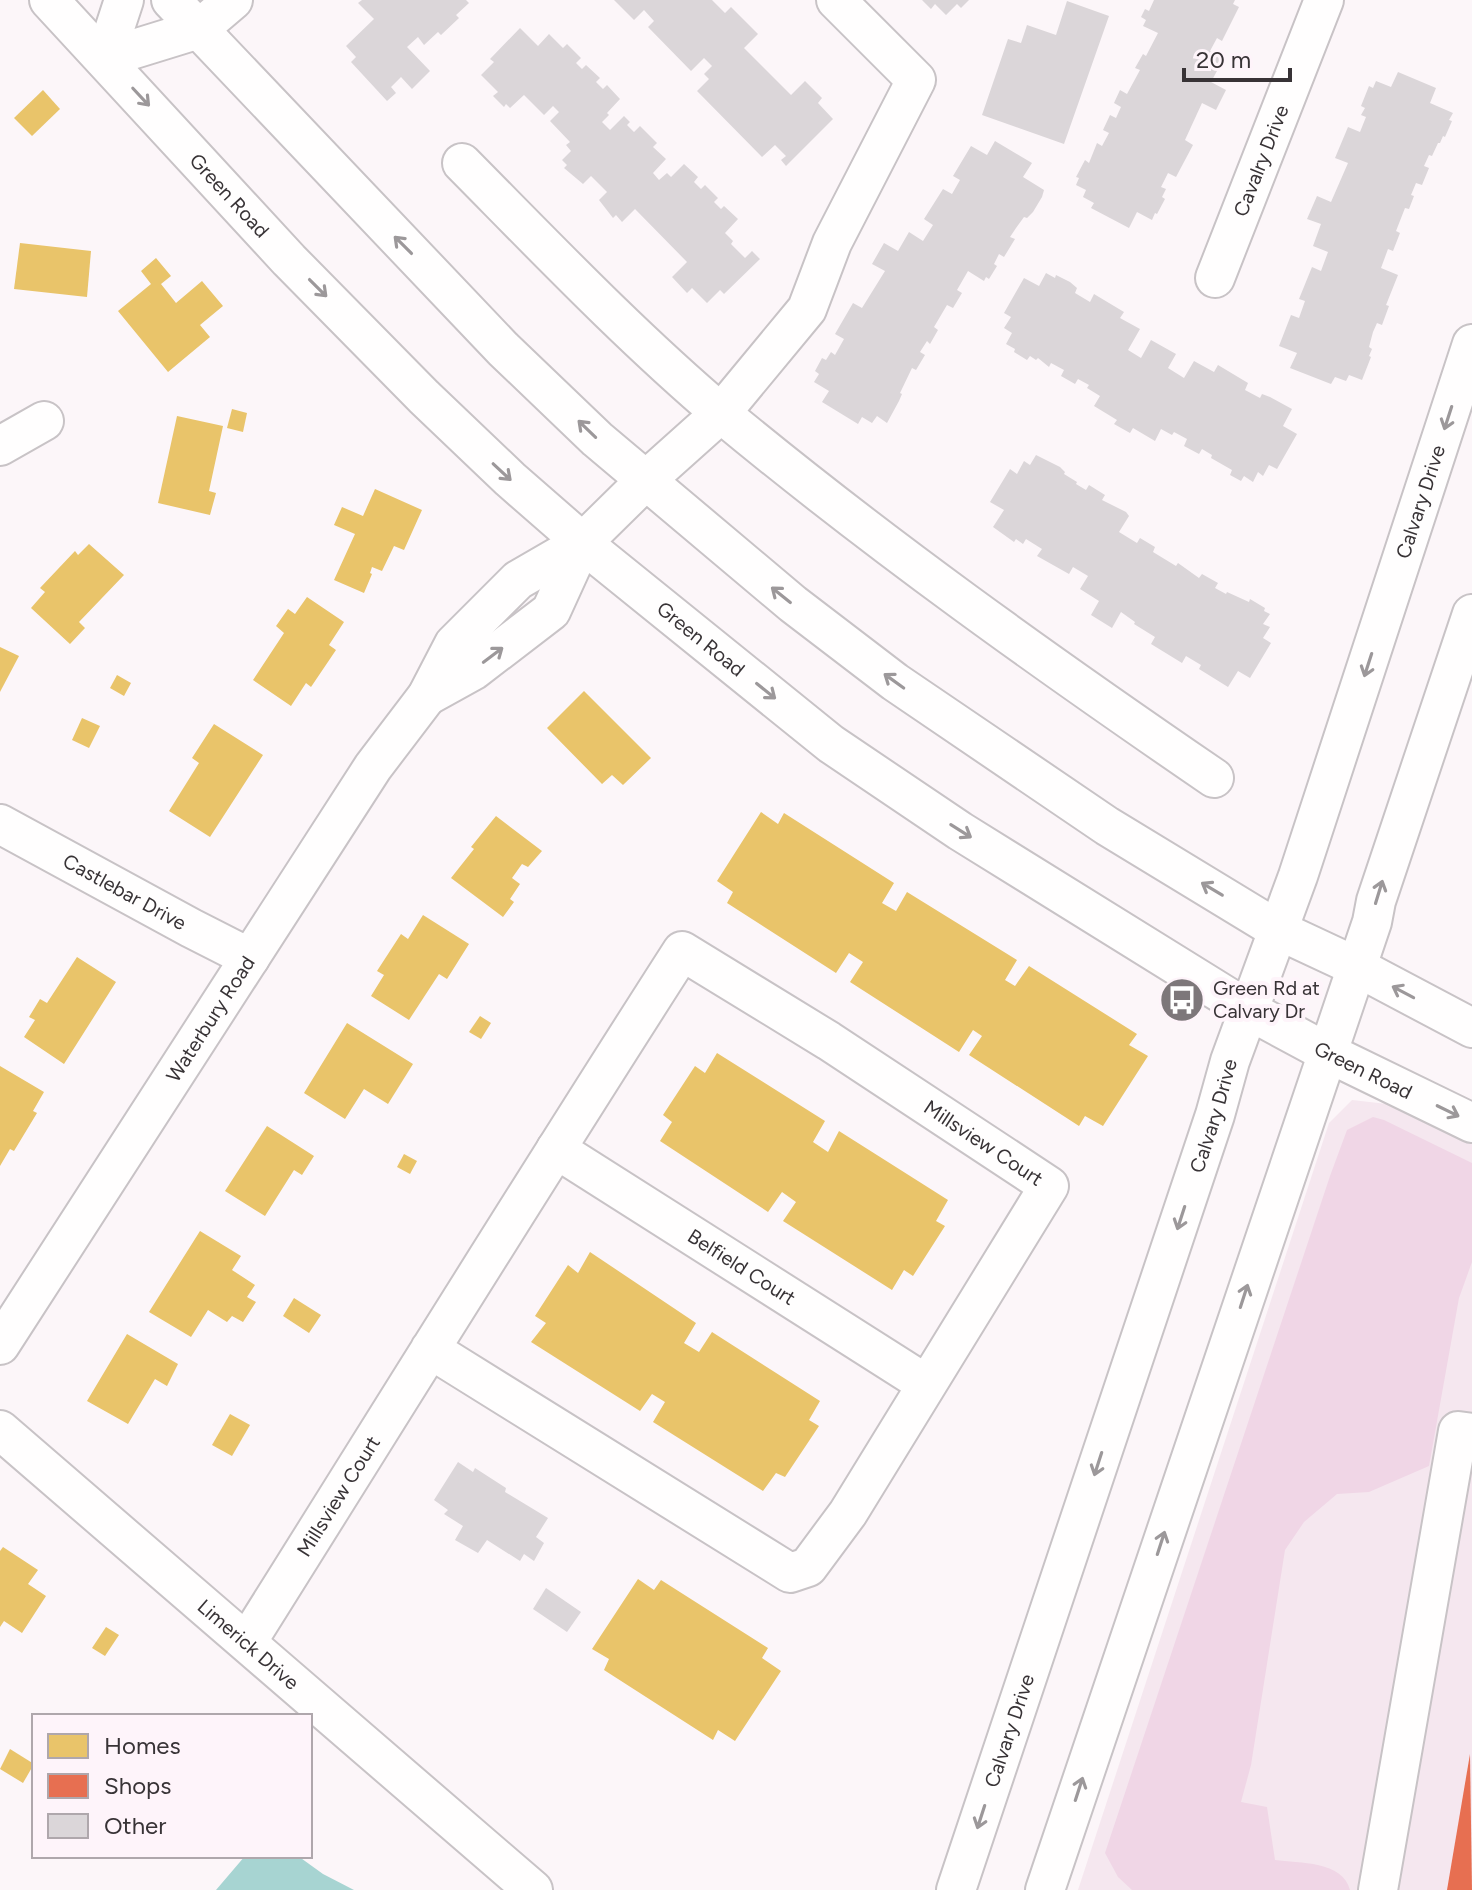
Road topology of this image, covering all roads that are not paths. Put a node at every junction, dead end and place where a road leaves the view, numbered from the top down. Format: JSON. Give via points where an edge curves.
{"nodes":[{"id":1,"x":49,"y":0,"type":"edge"},
{"id":2,"x":124,"y":0,"type":"edge"},
{"id":3,"x":171,"y":0,"type":"edge"},
{"id":4,"x":233,"y":0,"type":"edge"},
{"id":5,"x":836,"y":0,"type":"edge"},
{"id":6,"x":1324,"y":0,"type":"edge"},
{"id":7,"x":199,"y":29,"type":"junction"},
{"id":8,"x":105,"y":58,"type":"junction"},
{"id":9,"x":462,"y":163,"type":"dead end"},
{"id":10,"x":1215,"y":278,"type":"dead end"},
{"id":11,"x":1472,"y":344,"type":"edge"},
{"id":12,"x":721,"y":413,"type":"junction"},
{"id":13,"x":44,"y":421,"type":"dead end"},
{"id":14,"x":0,"y":446,"type":"edge"},
{"id":15,"x":645,"y":481,"type":"junction"},
{"id":16,"x":582,"y":543,"type":"junction"},
{"id":17,"x":1472,"y":614,"type":"edge"},
{"id":18,"x":1214,"y":778,"type":"dead end"},
{"id":19,"x":0,"y":824,"type":"edge"},
{"id":20,"x":1278,"y":930,"type":"junction"},
{"id":21,"x":250,"y":958,"type":"junction"},
{"id":22,"x":1355,"y":966,"type":"junction"},
{"id":23,"x":1250,"y":1011,"type":"junction"},
{"id":24,"x":1472,"y":1028,"type":"edge"},
{"id":25,"x":1326,"y":1052,"type":"junction"},
{"id":26,"x":1472,"y":1123,"type":"edge"},
{"id":27,"x":556,"y":1149,"type":"junction"},
{"id":28,"x":0,"y":1345,"type":"edge"},
{"id":29,"x":430,"y":1349,"type":"junction"},
{"id":30,"x":926,"y":1384,"type":"junction"},
{"id":31,"x":0,"y":1430,"type":"edge"},
{"id":32,"x":1472,"y":1433,"type":"edge"},
{"id":33,"x":247,"y":1642,"type":"junction"},
{"id":34,"x":1059,"y":1883,"type":"edge"},
{"id":35,"x":533,"y":1890,"type":"edge"},
{"id":36,"x":956,"y":1890,"type":"edge"},
{"id":37,"x":1378,"y":1890,"type":"edge"}],
"edges":[{"from":1,"to":8,"type":"street","name":"Green Road"},
{"from":2,"to":8,"type":"street"},
{"from":3,"to":7,"type":"street"},
{"from":4,"to":7,"type":"street"},
{"from":5,"to":12,"type":"street","via":[[916,80],[832,243],[807,309]]},
{"from":6,"to":10,"type":"street","name":"Cavalry Drive"},
{"from":7,"to":8,"type":"street"},
{"from":15,"to":7,"type":"street","one_way":true,"via":[[467,312]]},
{"from":8,"to":16,"type":"street","name":"Green Road","one_way":true,"via":[[289,260],[424,397]]},
{"from":9,"to":12,"type":"street","via":[[600,303]]},
{"from":11,"to":20,"type":"street","name":"Calvary Drive","one_way":true},
{"from":12,"to":15,"type":"street"},
{"from":12,"to":18,"type":"street","via":[[867,531]]},
{"from":13,"to":14,"type":"street"},
{"from":15,"to":16,"type":"street"},
{"from":20,"to":15,"type":"street","one_way":true,"via":[[1107,826],[895,682]]},
{"from":16,"to":21,"type":"street","name":"Waterbury Road","via":[[551,611],[474,670],[427,696],[373,767]]},
{"from":16,"to":23,"type":"street","name":"Green Road","one_way":true,"via":[[831,744],[960,831]]},
{"from":22,"to":17,"type":"street","one_way":true},
{"from":19,"to":21,"type":"street","name":"Castlebar Drive"},
{"from":20,"to":22,"type":"street"},
{"from":20,"to":23,"type":"street","name":"Calvary Drive"},
{"from":21,"to":28,"type":"street","name":"Waterbury Road"},
{"from":24,"to":22,"type":"street","one_way":true},
{"from":22,"to":25,"type":"street"},
{"from":23,"to":25,"type":"street","name":"Green Road"},
{"from":23,"to":36,"type":"street","name":"Calvary Drive","one_way":true},
{"from":25,"to":26,"type":"street","name":"Green Road","one_way":true},
{"from":34,"to":25,"type":"street","one_way":true},
{"from":27,"to":29,"type":"street","name":"Millsview Court"},
{"from":27,"to":30,"type":"street","name":"Belfield Court"},
{"from":27,"to":30,"type":"street","name":"Millsview Court","via":[[682,951],[829,1041],[1049,1186]]},
{"from":29,"to":30,"type":"street","name":"Millsview Court","via":[[790,1573],[808,1567],[848,1513]]},
{"from":29,"to":33,"type":"street","name":"Millsview Court"},
{"from":31,"to":33,"type":"street","name":"Limerick Drive"},
{"from":32,"to":37,"type":"street","via":[[1458,1431]]},
{"from":33,"to":35,"type":"street","name":"Limerick Drive"}]}
